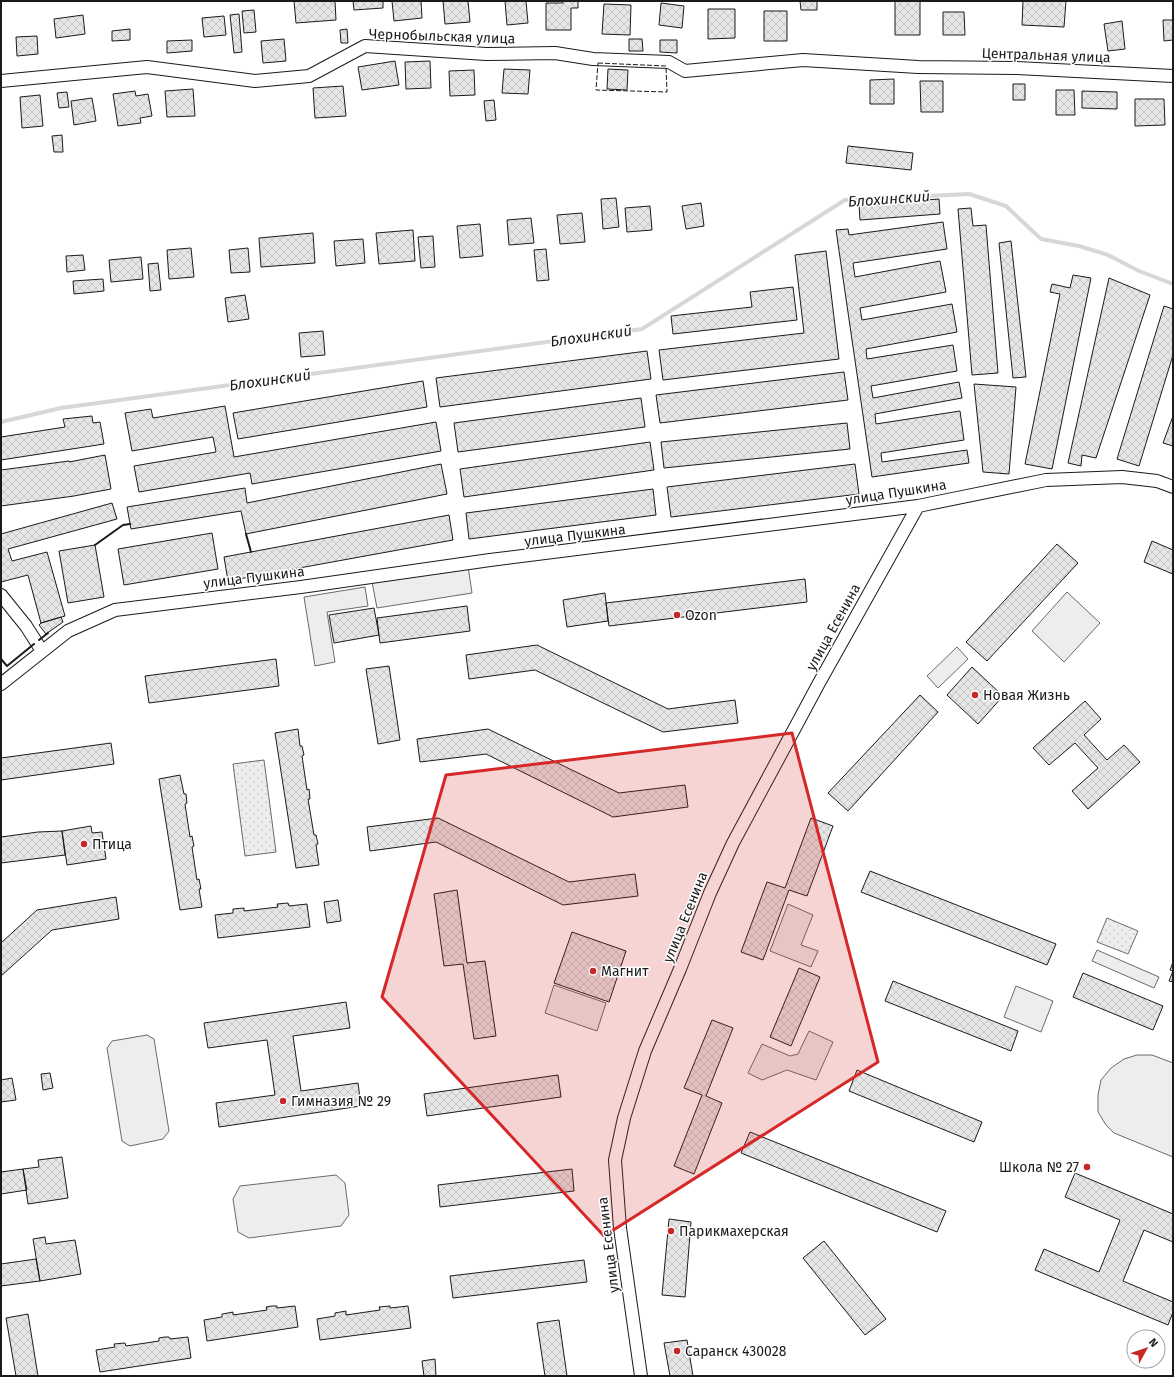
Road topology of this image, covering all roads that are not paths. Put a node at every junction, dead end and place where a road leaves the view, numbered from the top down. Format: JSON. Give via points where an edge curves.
{"nodes":[{"id":1,"x":918,"y":67,"type":"joint"},
{"id":2,"x":1173,"y":76,"type":"edge"},
{"id":3,"x":1,"y":81,"type":"edge"},
{"id":4,"x":1173,"y":487,"type":"edge"},
{"id":5,"x":918,"y":506,"type":"junction"},
{"id":6,"x":1,"y":595,"type":"edge"},
{"id":7,"x":42,"y":652,"type":"junction"},
{"id":8,"x":1,"y":684,"type":"edge"},
{"id":9,"x":641,"y":1376,"type":"edge"}],
"edges":[{"from":1,"to":2,"type":"street","name":"Центральная улица","via":[[1017,68]]},
{"from":1,"to":3,"type":"street","name":"Чернобыльская улица","via":[[803,60],[685,71],[669,62],[593,59],[555,53],[486,54],[365,46],[309,76],[255,81],[147,67]]},
{"from":4,"to":5,"type":"street","name":"улица Пушкина","via":[[1157,481],[1122,477],[1046,480]]},
{"from":5,"to":7,"type":"street","name":"улица Пушкина","via":[[115,610],[68,631]]},
{"from":5,"to":9,"type":"street","name":"улица Есенина","via":[[733,843],[645,1051],[624,1118],[615,1160],[620,1228]]},
{"from":6,"to":7,"type":"street","via":[[26,626]]},
{"from":7,"to":8,"type":"street","name":"улица Пушкина"}]}
